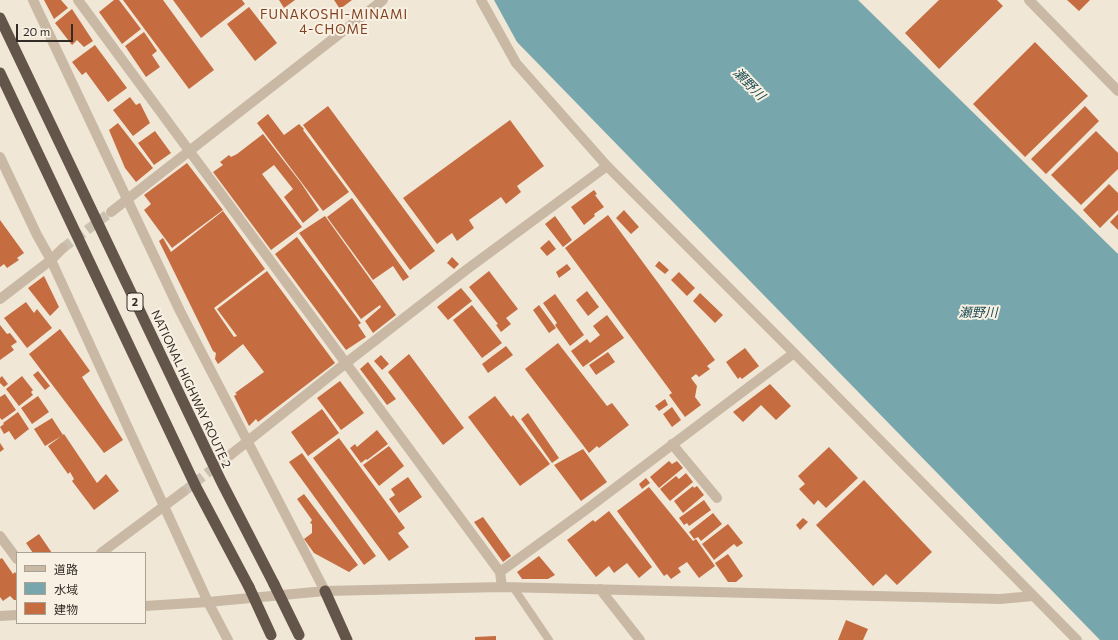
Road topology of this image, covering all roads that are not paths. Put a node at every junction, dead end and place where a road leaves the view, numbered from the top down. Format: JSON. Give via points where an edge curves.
{"nodes":[{"id":1,"x":33,"y":0,"type":"edge"},
{"id":2,"x":78,"y":0,"type":"edge"},
{"id":3,"x":383,"y":0,"type":"edge"},
{"id":4,"x":481,"y":0,"type":"edge"},
{"id":5,"x":1028,"y":0,"type":"edge"},
{"id":6,"x":0,"y":18,"type":"edge"},
{"id":7,"x":0,"y":73,"type":"edge"},
{"id":8,"x":1118,"y":92,"type":"edge"},
{"id":9,"x":190,"y":150,"type":"junction"},
{"id":10,"x":0,"y":157,"type":"edge"},
{"id":11,"x":607,"y":166,"type":"junction"},
{"id":12,"x":128,"y":199,"type":"junction"},
{"id":13,"x":111,"y":212,"type":"tunnel mouth"},
{"id":14,"x":62,"y":248,"type":"tunnel mouth"},
{"id":15,"x":51,"y":260,"type":"junction"},
{"id":16,"x":0,"y":299,"type":"edge"},
{"id":17,"x":794,"y":353,"type":"junction"},
{"id":18,"x":346,"y":363,"type":"junction"},
{"id":19,"x":248,"y":442,"type":"junction"},
{"id":20,"x":672,"y":444,"type":"junction"},
{"id":21,"x":229,"y":456,"type":"tunnel mouth"},
{"id":22,"x":183,"y":492,"type":"tunnel mouth"},
{"id":23,"x":717,"y":498,"type":"dead end"},
{"id":24,"x":163,"y":507,"type":"junction"},
{"id":25,"x":0,"y":536,"type":"edge"},
{"id":26,"x":102,"y":552,"type":"edge"},
{"id":27,"x":16,"y":557,"type":"edge"},
{"id":28,"x":500,"y":572,"type":"junction"},
{"id":29,"x":502,"y":587,"type":"junction"},
{"id":30,"x":513,"y":587,"type":"junction"},
{"id":31,"x":600,"y":589,"type":"junction"},
{"id":32,"x":325,"y":591,"type":"junction"},
{"id":33,"x":1033,"y":596,"type":"junction"},
{"id":34,"x":208,"y":602,"type":"junction"},
{"id":35,"x":146,"y":606,"type":"edge"},
{"id":36,"x":16,"y":615,"type":"edge"},
{"id":37,"x":0,"y":616,"type":"edge"},
{"id":38,"x":272,"y":638,"type":"edge"},
{"id":39,"x":300,"y":638,"type":"edge"},
{"id":40,"x":228,"y":640,"type":"edge"},
{"id":41,"x":347,"y":640,"type":"edge"},
{"id":42,"x":549,"y":640,"type":"edge"},
{"id":43,"x":640,"y":640,"type":"edge"},
{"id":44,"x":1077,"y":640,"type":"edge"}],
"edges":[{"from":1,"to":12,"type":"street"},
{"from":2,"to":9,"type":"street"},
{"from":3,"to":9,"type":"street"},
{"from":4,"to":11,"type":"street","via":[[516,63]]},
{"from":5,"to":8,"type":"street"},
{"from":6,"to":39,"type":"highway","name":"NATIONAL HIGHWAY ROUTE 2","number":"2","bridge":true,"via":[[221,481]]},
{"from":7,"to":38,"type":"highway","number":"2","bridge":true,"via":[[196,487],[249,587]]},
{"from":9,"to":12,"type":"street"},
{"from":9,"to":18,"type":"street"},
{"from":10,"to":15,"type":"street"},
{"from":11,"to":17,"type":"street"},
{"from":11,"to":18,"type":"street"},
{"from":12,"to":13,"type":"street"},
{"from":12,"to":19,"type":"street","via":[[180,311]]},
{"from":14,"to":15,"type":"street"},
{"from":15,"to":16,"type":"street"},
{"from":15,"to":24,"type":"street"},
{"from":17,"to":20,"type":"street"},
{"from":17,"to":33,"type":"street"},
{"from":18,"to":19,"type":"street"},
{"from":18,"to":28,"type":"street"},
{"from":19,"to":21,"type":"street"},
{"from":19,"to":32,"type":"street"},
{"from":20,"to":23,"type":"street"},
{"from":20,"to":28,"type":"street"},
{"from":22,"to":24,"type":"street"},
{"from":24,"to":26,"type":"street"},
{"from":24,"to":34,"type":"street"},
{"from":25,"to":27,"type":"street"},
{"from":28,"to":29,"type":"street"},
{"from":29,"to":30,"type":"street"},
{"from":29,"to":32,"type":"street"},
{"from":30,"to":31,"type":"street"},
{"from":30,"to":42,"type":"lane"},
{"from":31,"to":33,"type":"street","via":[[1000,599]]},
{"from":31,"to":43,"type":"street"},
{"from":32,"to":34,"type":"street"},
{"from":32,"to":41,"type":"highway"},
{"from":33,"to":44,"type":"street"},
{"from":34,"to":35,"type":"street"},
{"from":34,"to":40,"type":"street"},
{"from":36,"to":37,"type":"street"}]}
